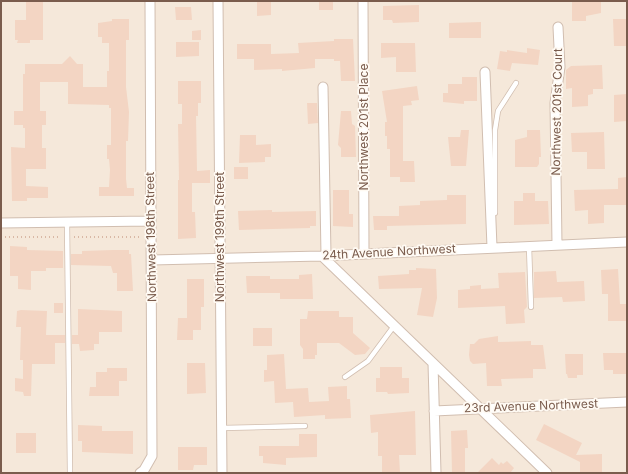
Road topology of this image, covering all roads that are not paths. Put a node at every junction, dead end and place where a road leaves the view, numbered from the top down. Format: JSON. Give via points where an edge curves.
{"nodes":[{"id":1,"x":150,"y":1,"type":"edge"},
{"id":2,"x":218,"y":1,"type":"edge"},
{"id":3,"x":363,"y":1,"type":"edge"},
{"id":4,"x":558,"y":27,"type":"dead end"},
{"id":5,"x":485,"y":72,"type":"dead end"},
{"id":6,"x":516,"y":82,"type":"dead end"},
{"id":7,"x":323,"y":87,"type":"dead end"},
{"id":8,"x":491,"y":220,"type":"junction"},
{"id":9,"x":150,"y":221,"type":"junction"},
{"id":10,"x":67,"y":222,"type":"junction"},
{"id":11,"x":1,"y":223,"type":"edge"},
{"id":12,"x":627,"y":242,"type":"edge"},
{"id":13,"x":557,"y":245,"type":"junction"},
{"id":14,"x":529,"y":246,"type":"junction"},
{"id":15,"x":492,"y":247,"type":"junction"},
{"id":16,"x":364,"y":254,"type":"junction"},
{"id":17,"x":324,"y":255,"type":"junction"},
{"id":18,"x":220,"y":258,"type":"junction"},
{"id":19,"x":152,"y":260,"type":"junction"},
{"id":20,"x":531,"y":307,"type":"dead end"},
{"id":21,"x":394,"y":326,"type":"junction"},
{"id":22,"x":433,"y":363,"type":"junction"},
{"id":23,"x":345,"y":377,"type":"dead end"},
{"id":24,"x":627,"y":402,"type":"edge"},
{"id":25,"x":479,"y":408,"type":"junction"},
{"id":26,"x":434,"y":411,"type":"junction"},
{"id":27,"x":305,"y":426,"type":"dead end"},
{"id":28,"x":222,"y":428,"type":"junction"},
{"id":29,"x":142,"y":472,"type":"edge"},
{"id":30,"x":70,"y":473,"type":"edge"},
{"id":31,"x":222,"y":473,"type":"edge"},
{"id":32,"x":436,"y":473,"type":"edge"},
{"id":33,"x":547,"y":473,"type":"edge"}],
"edges":[{"from":1,"to":9,"type":"street","name":"Northwest 198th Street"},
{"from":2,"to":18,"type":"street","name":"Northwest 199th Street"},
{"from":3,"to":16,"type":"street","name":"Northwest 201st Place"},
{"from":4,"to":13,"type":"street","name":"Northwest 201st Court","via":[[560,67],[555,103]]},
{"from":5,"to":8,"type":"street"},
{"from":6,"to":8,"type":"lane","via":[[498,111],[495,130],[495,215]]},
{"from":7,"to":17,"type":"street"},
{"from":8,"to":15,"type":"street"},
{"from":9,"to":10,"type":"street"},
{"from":9,"to":19,"type":"street","name":"Northwest 198th Street"},
{"from":10,"to":11,"type":"street"},
{"from":10,"to":30,"type":"lane"},
{"from":12,"to":13,"type":"street","name":"24th Avenue Northwest"},
{"from":13,"to":14,"type":"street","name":"24th Avenue Northwest"},
{"from":14,"to":15,"type":"street","name":"24th Avenue Northwest"},
{"from":14,"to":20,"type":"lane"},
{"from":15,"to":16,"type":"street","name":"24th Avenue Northwest"},
{"from":16,"to":17,"type":"street","name":"24th Avenue Northwest"},
{"from":17,"to":18,"type":"street","name":"24th Avenue Northwest"},
{"from":17,"to":21,"type":"street"},
{"from":18,"to":19,"type":"street","name":"24th Avenue Northwest"},
{"from":18,"to":28,"type":"street","name":"Northwest 199th Street"},
{"from":19,"to":29,"type":"street","name":"Northwest 198th Street","via":[[152,456]]},
{"from":21,"to":22,"type":"street"},
{"from":21,"to":23,"type":"lane","via":[[368,361]]},
{"from":22,"to":25,"type":"street"},
{"from":22,"to":26,"type":"street"},
{"from":24,"to":25,"type":"street","name":"23rd Avenue Northwest"},
{"from":25,"to":26,"type":"street","name":"23rd Avenue Northwest"},
{"from":25,"to":33,"type":"street"},
{"from":26,"to":32,"type":"street"},
{"from":27,"to":28,"type":"lane"},
{"from":28,"to":31,"type":"street","name":"Northwest 199th Street"}]}
